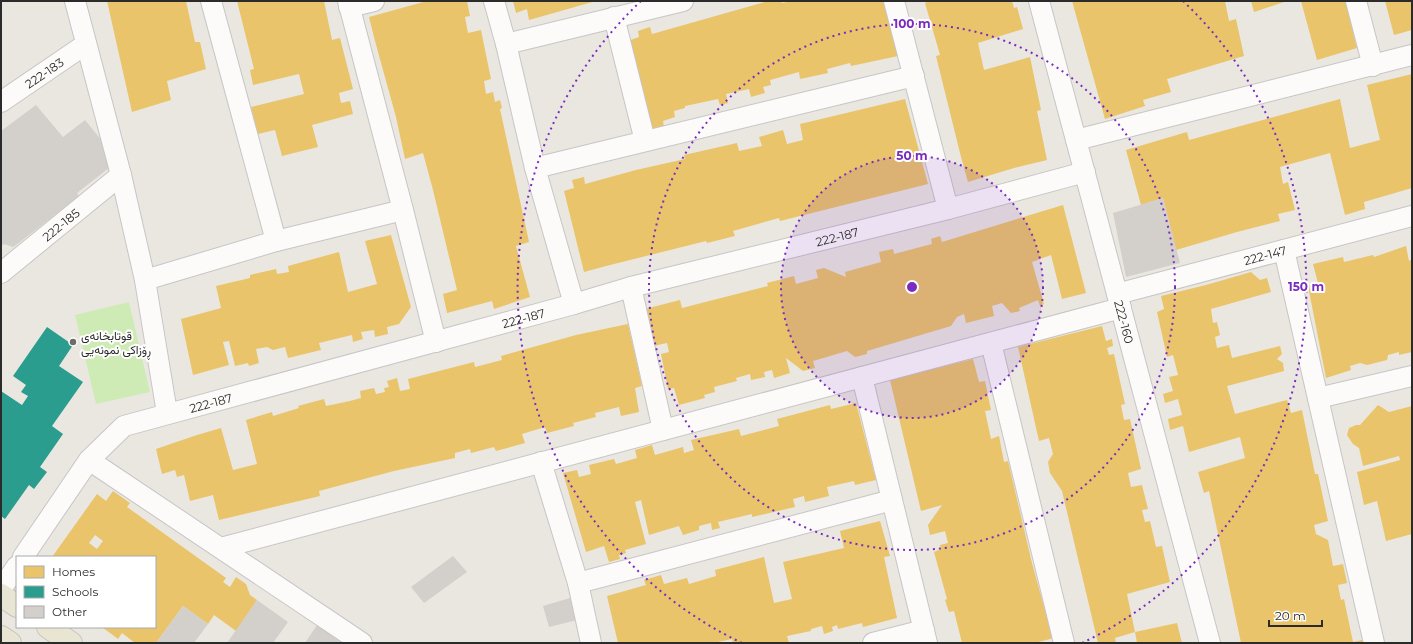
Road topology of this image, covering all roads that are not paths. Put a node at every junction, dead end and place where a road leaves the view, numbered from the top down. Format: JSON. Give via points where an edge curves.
{"nodes":[{"id":1,"x":75,"y":1,"type":"edge"},
{"id":2,"x":211,"y":1,"type":"edge"},
{"id":3,"x":374,"y":1,"type":"edge"},
{"id":4,"x":494,"y":1,"type":"edge"},
{"id":5,"x":683,"y":1,"type":"edge"},
{"id":6,"x":894,"y":1,"type":"edge"},
{"id":7,"x":1039,"y":1,"type":"edge"},
{"id":8,"x":1356,"y":1,"type":"edge"},
{"id":9,"x":348,"y":4,"type":"edge"},
{"id":10,"x":623,"y":10,"type":"edge"},
{"id":11,"x":86,"y":44,"type":"junction"},
{"id":12,"x":506,"y":44,"type":"junction"},
{"id":13,"x":1412,"y":55,"type":"edge"},
{"id":14,"x":1373,"y":66,"type":"junction"},
{"id":15,"x":914,"y":76,"type":"junction"},
{"id":16,"x":1,"y":102,"type":"edge"},
{"id":17,"x":1076,"y":140,"type":"junction"},
{"id":18,"x":645,"y":142,"type":"junction"},
{"id":19,"x":534,"y":168,"type":"junction"},
{"id":20,"x":1085,"y":172,"type":"junction"},
{"id":21,"x":121,"y":175,"type":"junction"},
{"id":22,"x":948,"y":208,"type":"junction"},
{"id":23,"x":404,"y":210,"type":"junction"},
{"id":24,"x":1412,"y":216,"type":"edge"},
{"id":25,"x":276,"y":241,"type":"junction"},
{"id":26,"x":1284,"y":250,"type":"junction"},
{"id":27,"x":1,"y":273,"type":"edge"},
{"id":28,"x":145,"y":280,"type":"junction"},
{"id":29,"x":631,"y":287,"type":"junction"},
{"id":30,"x":1119,"y":301,"type":"junction"},
{"id":31,"x":574,"y":304,"type":"junction"},
{"id":32,"x":436,"y":342,"type":"junction"},
{"id":33,"x":991,"y":343,"type":"junction"},
{"id":34,"x":1412,"y":376,"type":"edge"},
{"id":35,"x":862,"y":377,"type":"junction"},
{"id":36,"x":1318,"y":398,"type":"junction"},
{"id":37,"x":167,"y":413,"type":"junction"},
{"id":38,"x":663,"y":430,"type":"junction"},
{"id":39,"x":89,"y":460,"type":"junction"},
{"id":40,"x":541,"y":462,"type":"junction"},
{"id":41,"x":892,"y":500,"type":"junction"},
{"id":42,"x":221,"y":548,"type":"junction"},
{"id":43,"x":24,"y":556,"type":"edge"},
{"id":44,"x":16,"y":567,"type":"edge"},
{"id":45,"x":578,"y":583,"type":"junction"},
{"id":46,"x":1,"y":589,"type":"edge"},
{"id":47,"x":1,"y":595,"type":"edge"},
{"id":48,"x":16,"y":605,"type":"edge"},
{"id":49,"x":50,"y":628,"type":"edge"},
{"id":50,"x":926,"y":636,"type":"edge"},
{"id":51,"x":1,"y":637,"type":"edge"},
{"id":52,"x":10,"y":643,"type":"edge"},
{"id":53,"x":72,"y":643,"type":"edge"},
{"id":54,"x":362,"y":643,"type":"edge"},
{"id":55,"x":591,"y":643,"type":"edge"},
{"id":56,"x":873,"y":643,"type":"edge"},
{"id":57,"x":1064,"y":643,"type":"edge"},
{"id":58,"x":1210,"y":643,"type":"edge"},
{"id":59,"x":1374,"y":643,"type":"edge"}],
"edges":[{"from":1,"to":11,"type":"street"},
{"from":2,"to":25,"type":"street"},
{"from":3,"to":9,"type":"street"},
{"from":4,"to":12,"type":"street"},
{"from":5,"to":10,"type":"street"},
{"from":6,"to":15,"type":"street"},
{"from":7,"to":17,"type":"street","name":"222-160"},
{"from":8,"to":14,"type":"street"},
{"from":9,"to":23,"type":"street"},
{"from":10,"to":12,"type":"street"},
{"from":10,"to":18,"type":"street"},
{"from":11,"to":16,"type":"street","name":"222-183"},
{"from":11,"to":21,"type":"street"},
{"from":12,"to":19,"type":"street"},
{"from":13,"to":14,"type":"street"},
{"from":14,"to":17,"type":"street"},
{"from":15,"to":18,"type":"street"},
{"from":15,"to":22,"type":"street"},
{"from":17,"to":20,"type":"street","name":"222-160"},
{"from":18,"to":19,"type":"street"},
{"from":19,"to":31,"type":"street"},
{"from":20,"to":22,"type":"street","name":"222-187"},
{"from":20,"to":30,"type":"street","name":"222-160"},
{"from":21,"to":27,"type":"street","name":"222-185"},
{"from":21,"to":28,"type":"street"},
{"from":22,"to":29,"type":"street","name":"222-187"},
{"from":23,"to":25,"type":"street"},
{"from":23,"to":32,"type":"street"},
{"from":24,"to":26,"type":"street","name":"222-147"},
{"from":25,"to":28,"type":"street"},
{"from":26,"to":30,"type":"street","name":"222-147"},
{"from":26,"to":36,"type":"street"},
{"from":28,"to":37,"type":"street"},
{"from":29,"to":31,"type":"street","name":"222-187"},
{"from":29,"to":38,"type":"street"},
{"from":30,"to":33,"type":"street","name":"222-147"},
{"from":30,"to":58,"type":"street","name":"222-160"},
{"from":31,"to":32,"type":"street","name":"222-187"},
{"from":32,"to":37,"type":"street","name":"222-187"},
{"from":33,"to":35,"type":"street","name":"222-147"},
{"from":33,"to":57,"type":"street"},
{"from":34,"to":36,"type":"street"},
{"from":35,"to":38,"type":"street","name":"222-147"},
{"from":35,"to":41,"type":"street"},
{"from":36,"to":59,"type":"street"},
{"from":37,"to":39,"type":"street","name":"222-187","via":[[124,426]]},
{"from":38,"to":40,"type":"street","name":"222-147"},
{"from":39,"to":42,"type":"street"},
{"from":39,"to":43,"type":"street","name":"222-187"},
{"from":40,"to":42,"type":"street","name":"222-147"},
{"from":40,"to":45,"type":"street"},
{"from":41,"to":45,"type":"street"},
{"from":41,"to":50,"type":"street"},
{"from":42,"to":54,"type":"street"},
{"from":44,"to":46,"type":"street"},
{"from":45,"to":55,"type":"street"},
{"from":47,"to":48,"type":"main road"},
{"from":49,"to":53,"type":"main road"},
{"from":50,"to":56,"type":"street"},
{"from":51,"to":52,"type":"main road"}]}
